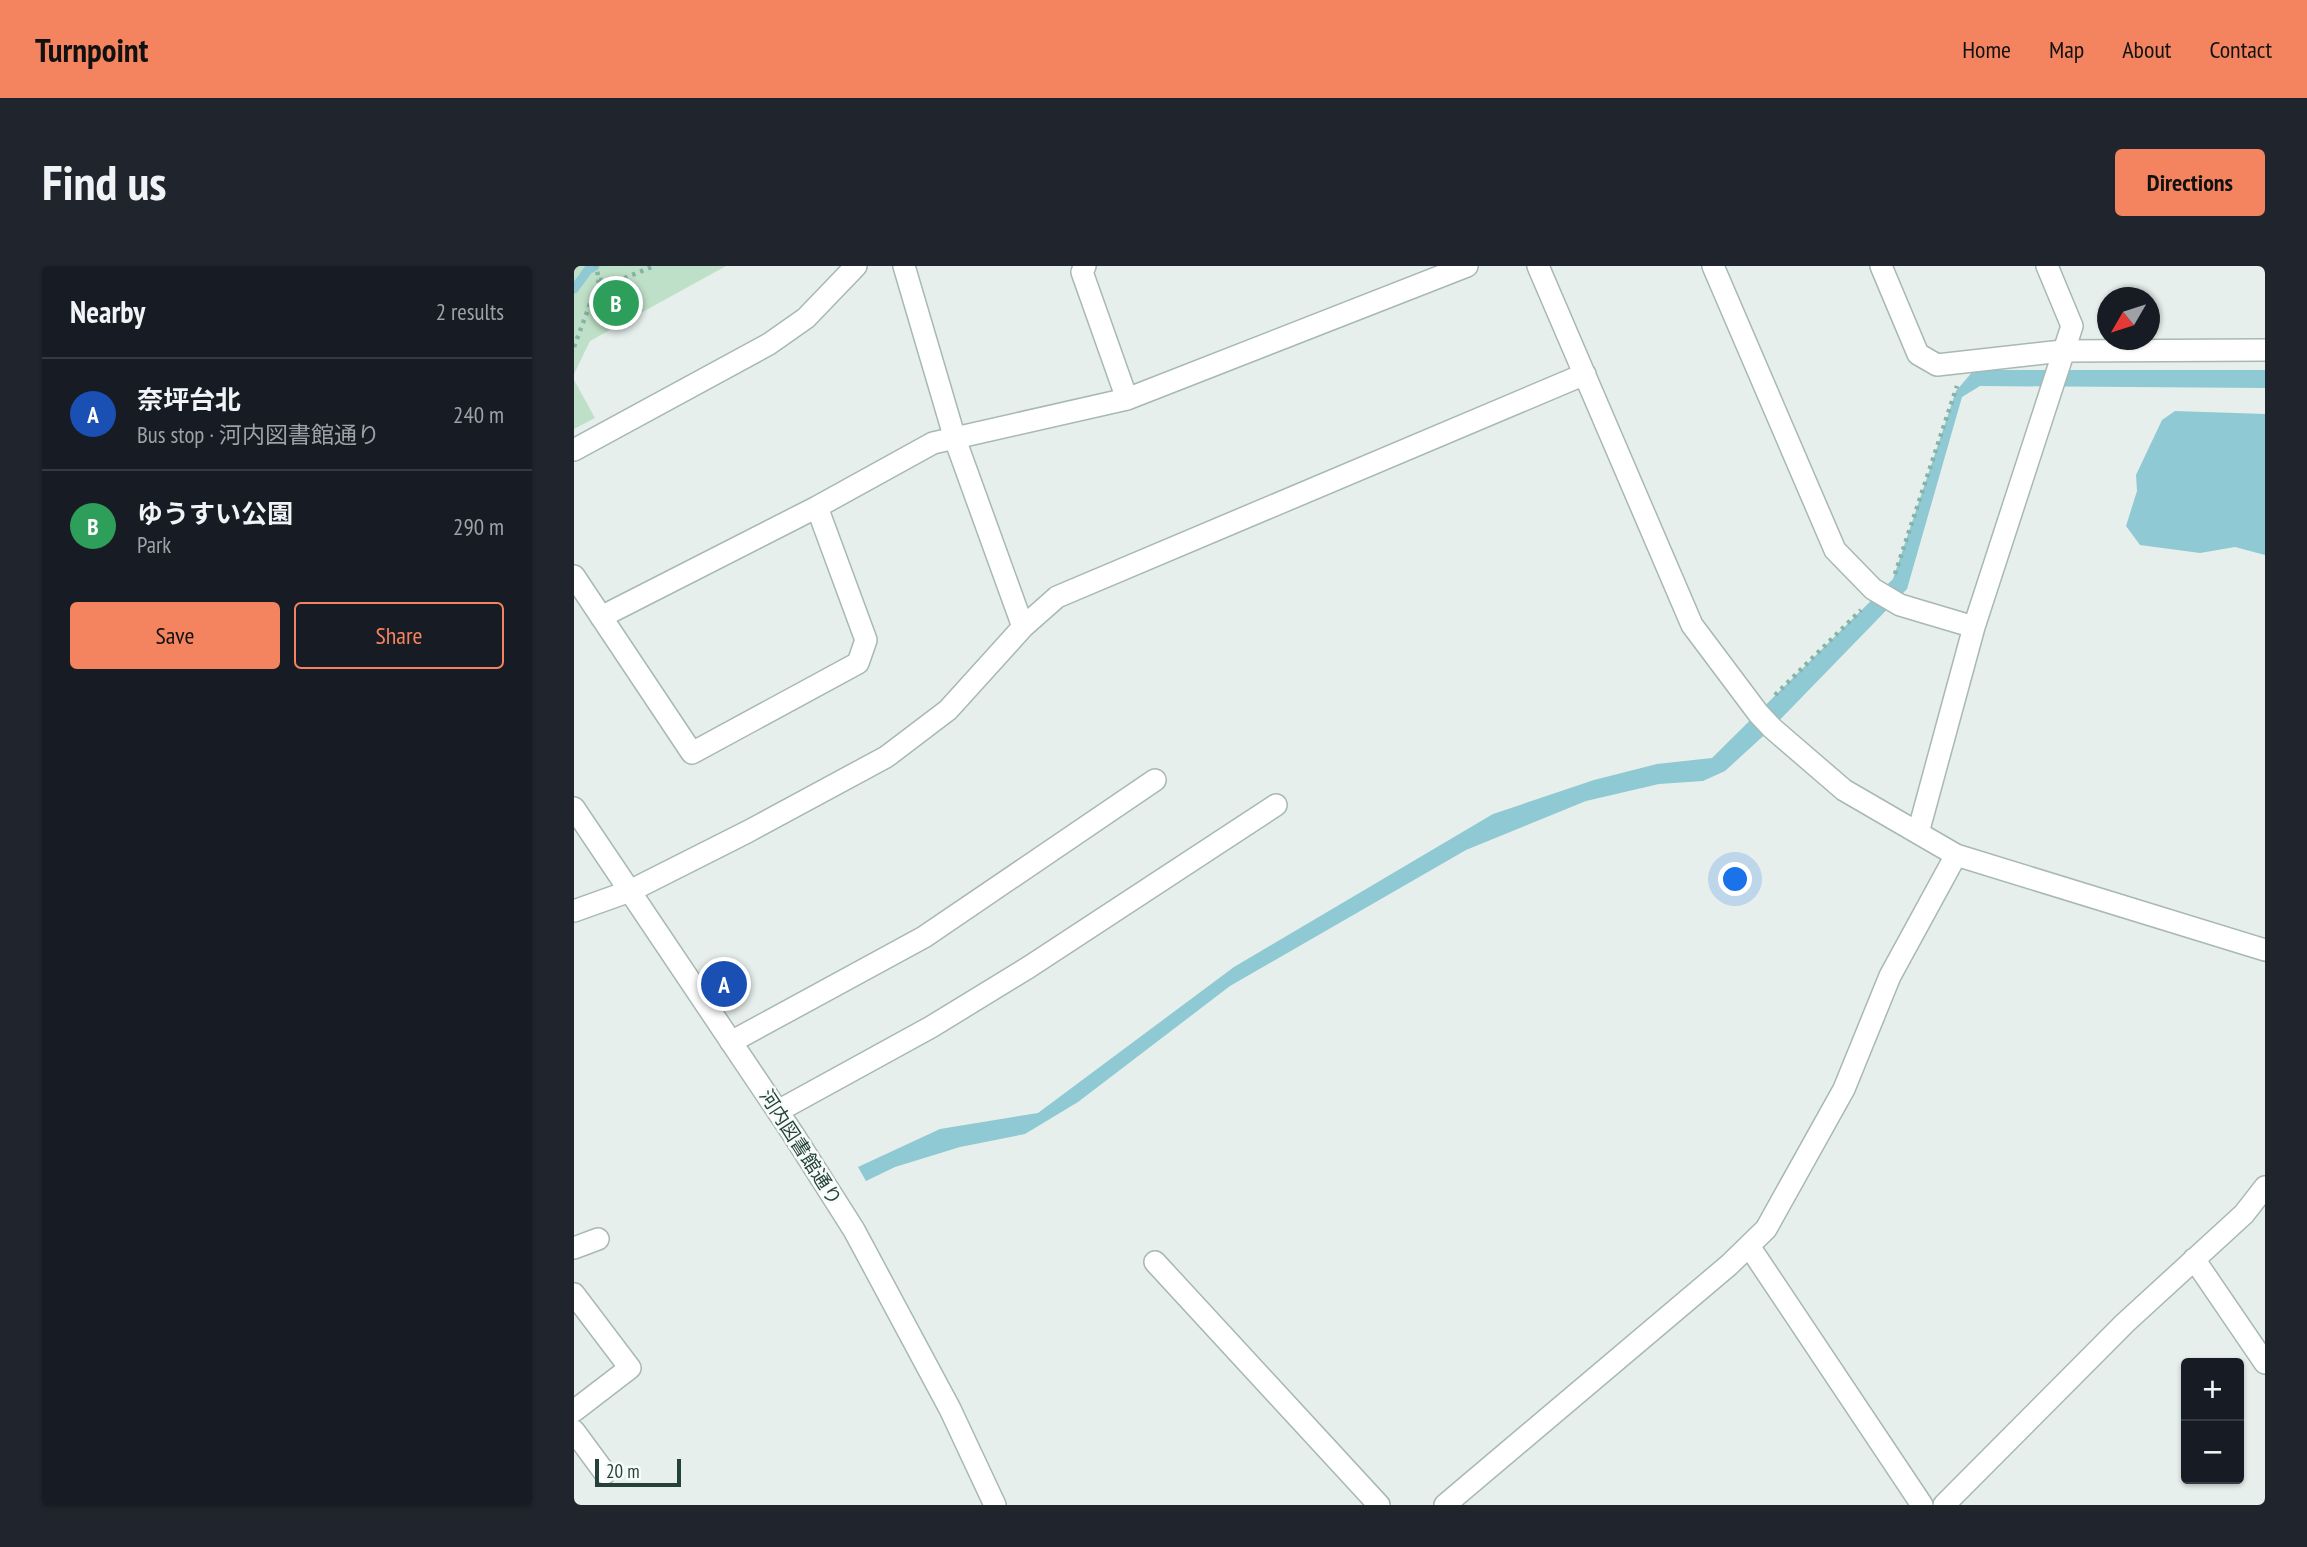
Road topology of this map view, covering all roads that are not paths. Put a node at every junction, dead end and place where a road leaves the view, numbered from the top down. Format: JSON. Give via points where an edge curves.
{"nodes":[{"id":1,"x":856,"y":266,"type":"edge"},
{"id":2,"x":904,"y":266,"type":"edge"},
{"id":3,"x":1084,"y":266,"type":"edge"},
{"id":4,"x":1467,"y":266,"type":"edge"},
{"id":5,"x":1538,"y":266,"type":"edge"},
{"id":6,"x":1713,"y":266,"type":"edge"},
{"id":7,"x":1881,"y":266,"type":"edge"},
{"id":8,"x":2047,"y":266,"type":"edge"},
{"id":9,"x":2265,"y":350,"type":"edge"},
{"id":10,"x":2056,"y":369,"type":"junction"},
{"id":11,"x":1585,"y":374,"type":"junction"},
{"id":12,"x":1127,"y":399,"type":"junction"},
{"id":13,"x":955,"y":439,"type":"junction"},
{"id":14,"x":574,"y":450,"type":"edge"},
{"id":15,"x":817,"y":507,"type":"junction"},
{"id":16,"x":574,"y":576,"type":"edge"},
{"id":17,"x":601,"y":617,"type":"junction"},
{"id":18,"x":1023,"y":627,"type":"junction"},
{"id":19,"x":1974,"y":627,"type":"junction"},
{"id":20,"x":1155,"y":780,"type":"dead end"},
{"id":21,"x":1276,"y":805,"type":"dead end"},
{"id":22,"x":574,"y":808,"type":"edge"},
{"id":23,"x":1918,"y":833,"type":"junction"},
{"id":24,"x":1956,"y":855,"type":"junction"},
{"id":25,"x":630,"y":891,"type":"junction"},
{"id":26,"x":574,"y":911,"type":"edge"},
{"id":27,"x":2265,"y":950,"type":"edge"},
{"id":28,"x":731,"y":1042,"type":"junction"},
{"id":29,"x":778,"y":1111,"type":"junction"},
{"id":30,"x":2265,"y":1187,"type":"edge"},
{"id":31,"x":598,"y":1239,"type":"dead end"},
{"id":32,"x":1749,"y":1246,"type":"junction"},
{"id":33,"x":574,"y":1248,"type":"edge"},
{"id":34,"x":2194,"y":1259,"type":"junction"},
{"id":35,"x":1155,"y":1262,"type":"dead end"},
{"id":36,"x":574,"y":1294,"type":"edge"},
{"id":37,"x":2265,"y":1363,"type":"edge"},
{"id":38,"x":574,"y":1411,"type":"edge"},
{"id":39,"x":574,"y":1431,"type":"edge"},
{"id":40,"x":605,"y":1473,"type":"dead end"},
{"id":41,"x":995,"y":1505,"type":"edge"},
{"id":42,"x":1379,"y":1505,"type":"edge"},
{"id":43,"x":1445,"y":1505,"type":"edge"},
{"id":44,"x":1922,"y":1505,"type":"edge"},
{"id":45,"x":1944,"y":1505,"type":"edge"}],
"edges":[{"from":1,"to":14,"type":"street","via":[[806,318],[768,344]]},
{"from":2,"to":13,"type":"street"},
{"from":3,"to":12,"type":"street","via":[[1082,272]]},
{"from":4,"to":12,"type":"street"},
{"from":5,"to":11,"type":"street"},
{"from":6,"to":19,"type":"street","via":[[1835,550],[1874,589],[1900,605]]},
{"from":7,"to":10,"type":"street","via":[[1918,354],[1937,365],[1965,362]]},
{"from":8,"to":10,"type":"street","via":[[2072,326]]},
{"from":9,"to":10,"type":"street"},
{"from":10,"to":19,"type":"street"},
{"from":11,"to":18,"type":"street","via":[[1057,597]]},
{"from":11,"to":23,"type":"street","via":[[1692,625],[1765,720],[1844,790]]},
{"from":12,"to":13,"type":"street"},
{"from":13,"to":15,"type":"street","via":[[933,443]]},
{"from":13,"to":18,"type":"street"},
{"from":15,"to":17,"type":"street"},
{"from":15,"to":17,"type":"street","via":[[866,640],[858,663],[692,753]]},
{"from":16,"to":17,"type":"street"},
{"from":18,"to":25,"type":"street","via":[[948,710],[886,757]]},
{"from":19,"to":23,"type":"street"},
{"from":20,"to":28,"type":"street","via":[[924,937]]},
{"from":21,"to":29,"type":"street","via":[[1029,967]]},
{"from":22,"to":25,"type":"street","name":"河内図書館通り"},
{"from":23,"to":24,"type":"street"},
{"from":24,"to":27,"type":"street"},
{"from":24,"to":32,"type":"street","via":[[1890,976],[1844,1089],[1766,1229]]},
{"from":25,"to":26,"type":"street"},
{"from":25,"to":28,"type":"street","name":"河内図書館通り"},
{"from":28,"to":29,"type":"street","name":"河内図書館通り"},
{"from":29,"to":41,"type":"street","name":"河内図書館通り","via":[[867,1254],[950,1409]]},
{"from":30,"to":34,"type":"street","via":[[2244,1214]]},
{"from":31,"to":33,"type":"street"},
{"from":32,"to":43,"type":"street"},
{"from":32,"to":44,"type":"street"},
{"from":34,"to":37,"type":"street"},
{"from":34,"to":45,"type":"street"},
{"from":35,"to":42,"type":"street"},
{"from":36,"to":38,"type":"street","via":[[630,1368]]},
{"from":39,"to":40,"type":"street"}]}
